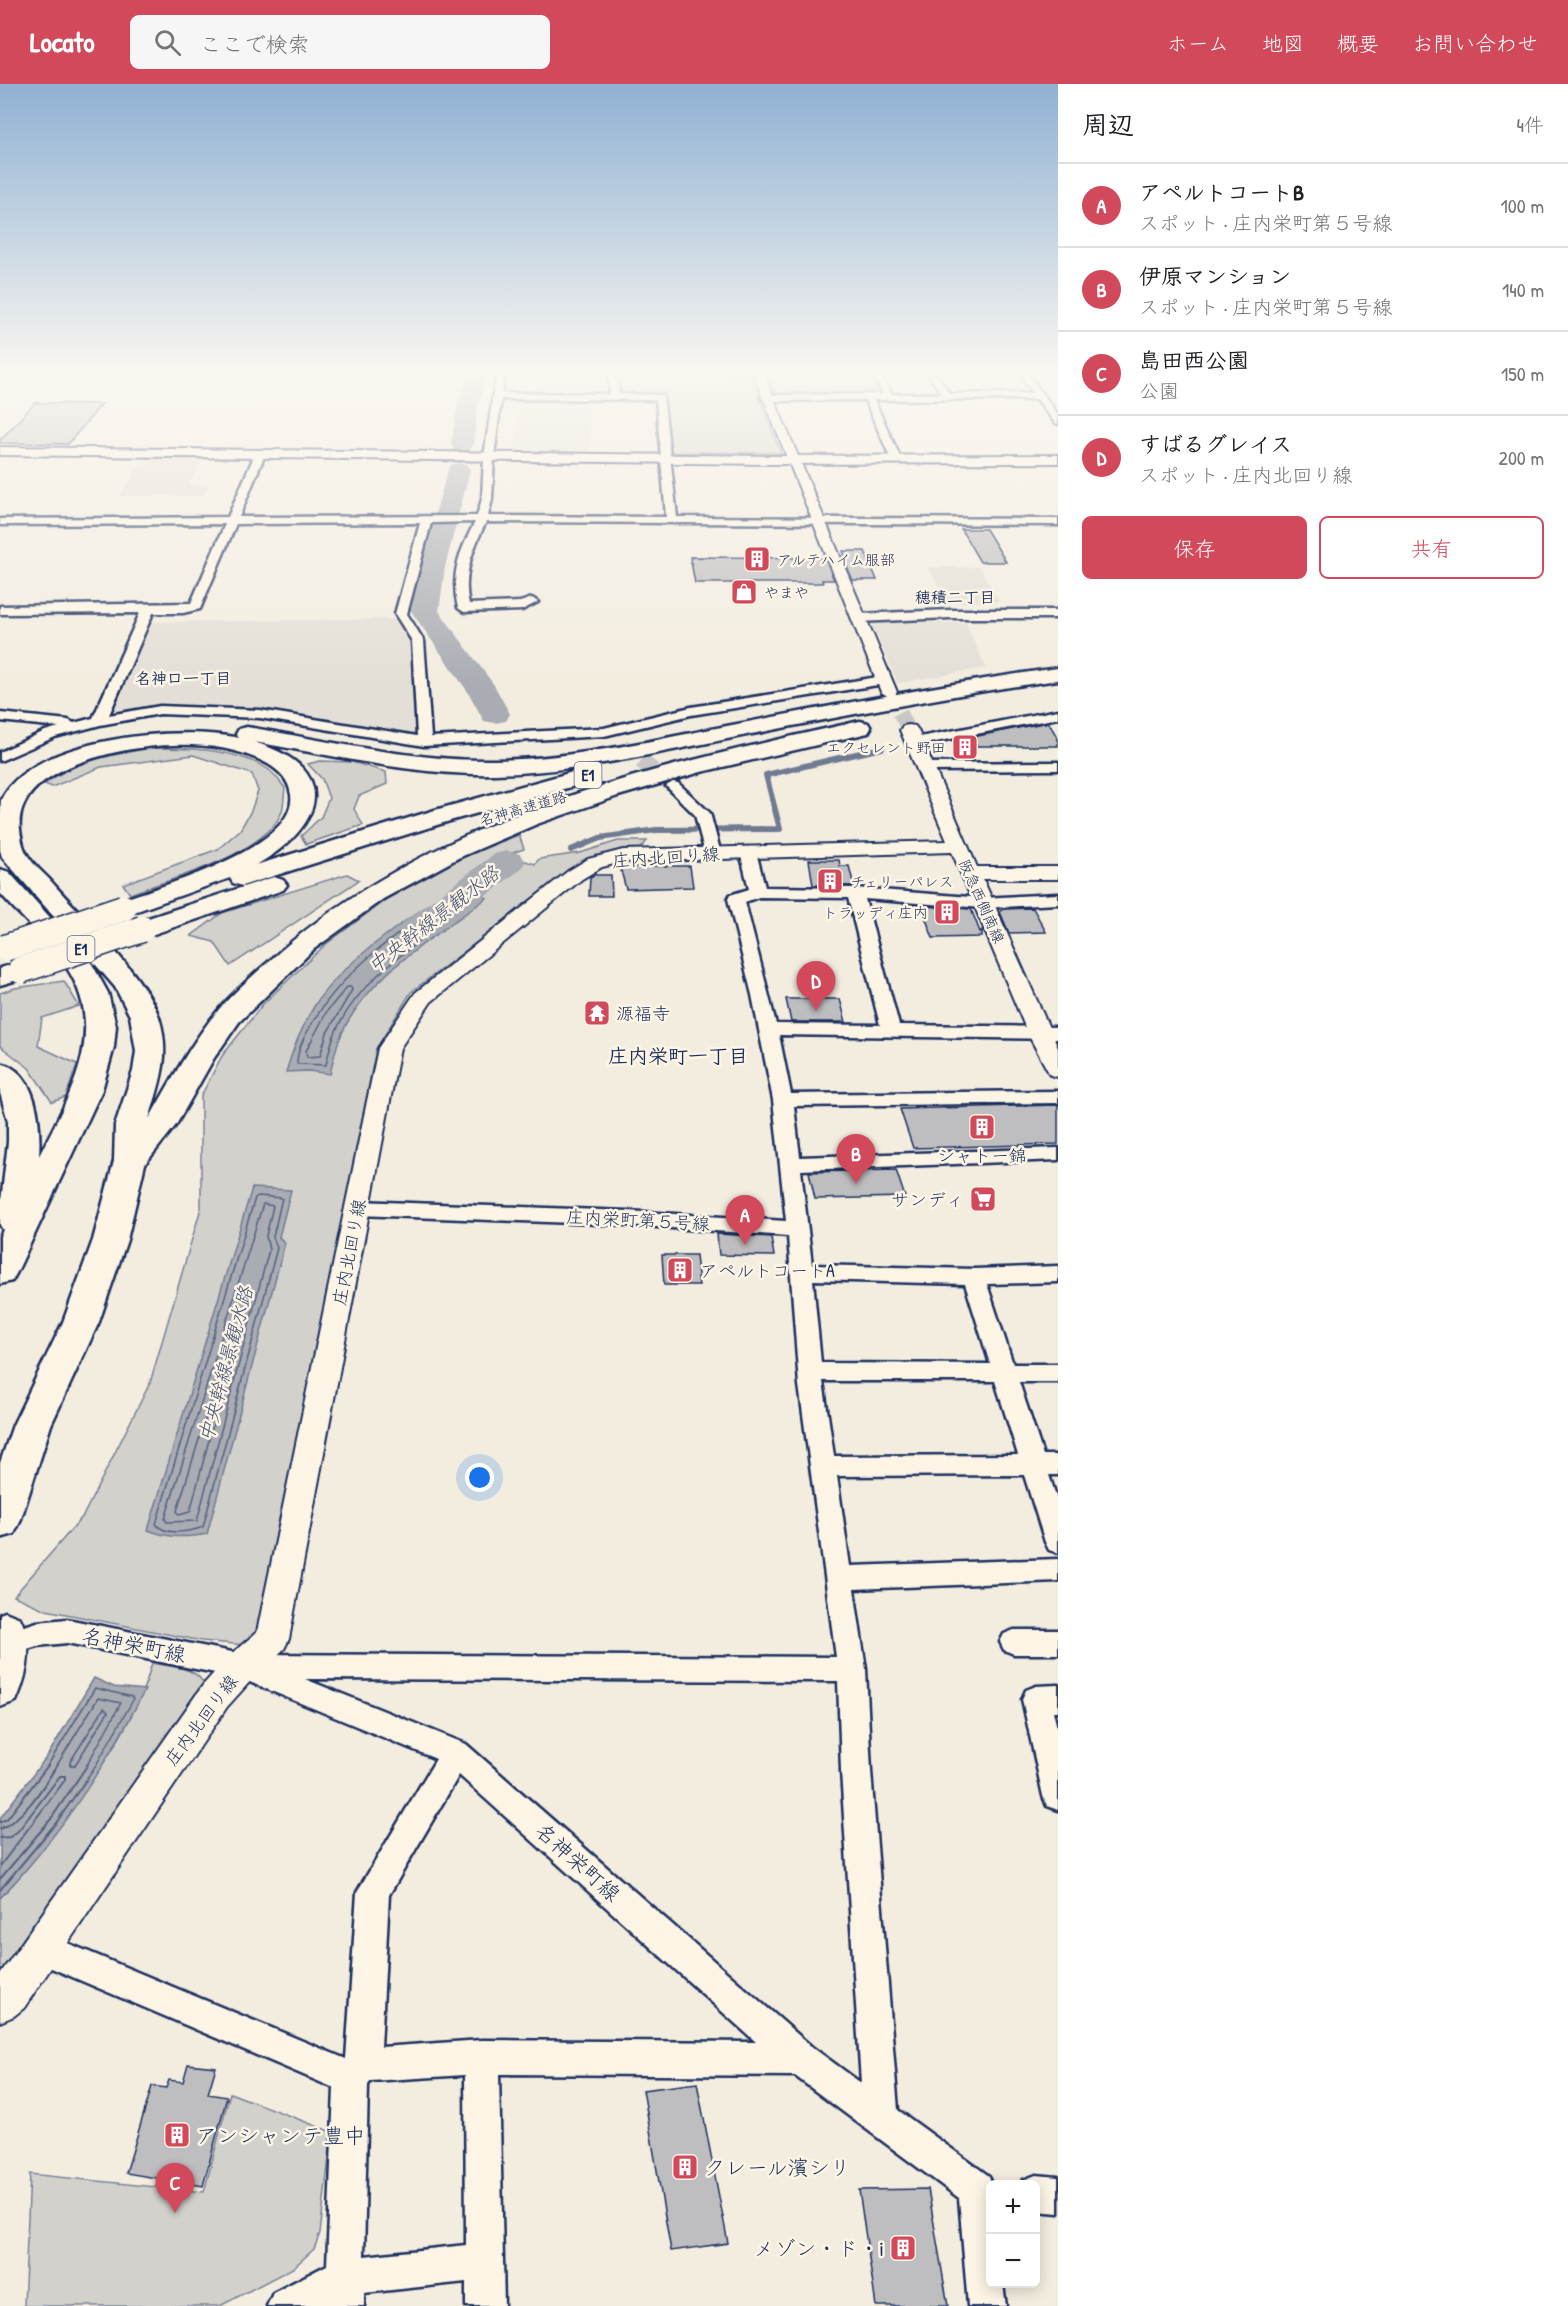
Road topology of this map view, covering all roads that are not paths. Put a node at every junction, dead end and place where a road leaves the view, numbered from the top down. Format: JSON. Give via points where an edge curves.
{"nodes":[{"id":1,"x":250,"y":479,"type":"edge"},
{"id":2,"x":488,"y":479,"type":"edge"},
{"id":3,"x":667,"y":479,"type":"edge"},
{"id":4,"x":800,"y":479,"type":"edge"},
{"id":5,"x":482,"y":519,"type":"junction"},
{"id":6,"x":430,"y":520,"type":"junction"},
{"id":7,"x":232,"y":521,"type":"junction"},
{"id":8,"x":672,"y":521,"type":"junction"},
{"id":9,"x":0,"y":522,"type":"edge"},
{"id":10,"x":818,"y":522,"type":"junction"},
{"id":11,"x":1058,"y":522,"type":"edge"},
{"id":12,"x":532,"y":602,"type":"dead end"},
{"id":13,"x":148,"y":609,"type":"junction"},
{"id":14,"x":0,"y":610,"type":"edge"},
{"id":15,"x":1058,"y":614,"type":"edge"},
{"id":16,"x":858,"y":618,"type":"junction"},
{"id":17,"x":1058,"y":675,"type":"edge"},
{"id":18,"x":887,"y":686,"type":"joint"},
{"id":19,"x":1058,"y":688,"type":"edge"},
{"id":20,"x":978,"y":702,"type":"junction"},
{"id":21,"x":1058,"y":714,"type":"edge"},
{"id":22,"x":0,"y":717,"type":"edge"},
{"id":23,"x":99,"y":721,"type":"junction"},
{"id":24,"x":80,"y":726,"type":"junction"},
{"id":25,"x":604,"y":732,"type":"junction"},
{"id":26,"x":912,"y":736,"type":"joint"},
{"id":27,"x":424,"y":742,"type":"junction"},
{"id":28,"x":622,"y":746,"type":"tunnel mouth"},
{"id":29,"x":0,"y":757,"type":"edge"},
{"id":30,"x":1058,"y":766,"type":"edge"},
{"id":31,"x":925,"y":767,"type":"junction"},
{"id":32,"x":0,"y":785,"type":"edge"},
{"id":33,"x":673,"y":786,"type":"tunnel mouth"},
{"id":34,"x":709,"y":838,"type":"junction"},
{"id":35,"x":958,"y":846,"type":"junction"},
{"id":36,"x":748,"y":852,"type":"junction"},
{"id":37,"x":970,"y":873,"type":"junction"},
{"id":38,"x":1058,"y":873,"type":"edge"},
{"id":39,"x":0,"y":877,"type":"edge"},
{"id":40,"x":758,"y":892,"type":"junction"},
{"id":41,"x":855,"y":893,"type":"junction"},
{"id":42,"x":1058,"y":899,"type":"edge"},
{"id":43,"x":983,"y":903,"type":"junction"},
{"id":44,"x":131,"y":918,"type":"junction"},
{"id":45,"x":6,"y":959,"type":"edge"},
{"id":46,"x":768,"y":1029,"type":"junction"},
{"id":47,"x":891,"y":1031,"type":"junction"},
{"id":48,"x":1048,"y":1034,"type":"edge"},
{"id":49,"x":1058,"y":1070,"type":"edge"},
{"id":50,"x":0,"y":1072,"type":"edge"},
{"id":51,"x":1058,"y":1097,"type":"edge"},
{"id":52,"x":783,"y":1100,"type":"junction"},
{"id":53,"x":1058,"y":1154,"type":"edge"},
{"id":54,"x":130,"y":1161,"type":"junction"},
{"id":55,"x":790,"y":1164,"type":"junction"},
{"id":56,"x":358,"y":1208,"type":"junction"},
{"id":57,"x":798,"y":1229,"type":"junction"},
{"id":58,"x":7,"y":1257,"type":"edge"},
{"id":59,"x":802,"y":1272,"type":"junction"},
{"id":60,"x":1058,"y":1274,"type":"edge"},
{"id":61,"x":974,"y":1277,"type":"junction"},
{"id":62,"x":810,"y":1372,"type":"junction"},
{"id":63,"x":1006,"y":1373,"type":"junction"},
{"id":64,"x":1058,"y":1373,"type":"edge"},
{"id":65,"x":32,"y":1425,"type":"junction"},
{"id":66,"x":0,"y":1454,"type":"edge"},
{"id":67,"x":1047,"y":1465,"type":"edge"},
{"id":68,"x":823,"y":1466,"type":"junction"},
{"id":69,"x":0,"y":1522,"type":"edge"},
{"id":70,"x":1058,"y":1542,"type":"edge"},
{"id":71,"x":1058,"y":1570,"type":"edge"},
{"id":72,"x":839,"y":1578,"type":"junction"},
{"id":73,"x":7,"y":1637,"type":"joint"},
{"id":74,"x":1014,"y":1642,"type":"dead end"},
{"id":75,"x":1058,"y":1642,"type":"edge"},
{"id":76,"x":242,"y":1666,"type":"junction"},
{"id":77,"x":852,"y":1669,"type":"junction"},
{"id":78,"x":0,"y":1687,"type":"edge"},
{"id":79,"x":1058,"y":1698,"type":"edge"},
{"id":80,"x":456,"y":1753,"type":"junction"},
{"id":81,"x":1058,"y":1796,"type":"edge"},
{"id":82,"x":41,"y":1948,"type":"junction"},
{"id":83,"x":0,"y":2002,"type":"edge"},
{"id":84,"x":482,"y":2057,"type":"junction"},
{"id":85,"x":800,"y":2059,"type":"junction"},
{"id":86,"x":357,"y":2071,"type":"junction"},
{"id":87,"x":881,"y":2119,"type":"junction"},
{"id":88,"x":983,"y":2189,"type":"edge"},
{"id":89,"x":1040,"y":2193,"type":"edge"},
{"id":90,"x":1058,"y":2195,"type":"edge"},
{"id":91,"x":485,"y":2262,"type":"junction"},
{"id":92,"x":345,"y":2291,"type":"edge"},
{"id":93,"x":286,"y":2306,"type":"edge"},
{"id":94,"x":486,"y":2306,"type":"edge"},
{"id":95,"x":987,"y":2306,"type":"edge"}],
"edges":[{"from":1,"to":7,"type":"street"},
{"from":2,"to":5,"type":"street"},
{"from":3,"to":8,"type":"street"},
{"from":4,"to":10,"type":"street"},
{"from":5,"to":6,"type":"street"},
{"from":5,"to":8,"type":"street"},
{"from":5,"to":12,"type":"street","via":[[467,548],[459,588],[464,608],[522,606]]},
{"from":6,"to":7,"type":"street"},
{"from":6,"to":27,"type":"street","via":[[401,614],[418,641]]},
{"from":7,"to":9,"type":"street"},
{"from":7,"to":13,"type":"street","via":[[196,606]]},
{"from":8,"to":10,"type":"street"},
{"from":10,"to":11,"type":"street"},
{"from":10,"to":16,"type":"street"},
{"from":13,"to":14,"type":"street"},
{"from":13,"to":23,"type":"street"},
{"from":15,"to":16,"type":"street"},
{"from":16,"to":18,"type":"street"},
{"from":17,"to":32,"type":"main road","via":[[898,700],[608,756],[520,767],[416,764],[245,733],[145,731],[71,746],[31,764]]},
{"from":17,"to":44,"type":"main road","name":"名神高速道路","number":"E1","via":[[820,720],[603,771],[444,815]]},
{"from":18,"to":25,"type":"street","via":[[691,711]]},
{"from":19,"to":20,"type":"main road","name":"名神高速道路","number":"E1"},
{"from":20,"to":44,"type":"main road","name":"名神高速道路","number":"E1","via":[[775,743],[540,803],[337,865]]},
{"from":20,"to":54,"type":"main road","via":[[779,747],[622,789],[485,835],[413,869],[332,920],[247,995],[219,1027],[163,1120]]},
{"from":21,"to":26,"type":"street"},
{"from":22,"to":24,"type":"street"},
{"from":23,"to":24,"type":"street"},
{"from":23,"to":27,"type":"street","via":[[160,710],[260,714]]},
{"from":24,"to":29,"type":"street","via":[[50,734]]},
{"from":25,"to":27,"type":"street"},
{"from":25,"to":28,"type":"street"},
{"from":26,"to":31,"type":"street","name":"阪急西側南線"},
{"from":30,"to":31,"type":"street"},
{"from":31,"to":35,"type":"street","name":"阪急西側南線"},
{"from":33,"to":34,"type":"street","via":[[702,813]]},
{"from":34,"to":36,"type":"street","name":"庄内北回り線"},
{"from":34,"to":56,"type":"street","name":"庄内北回り線","via":[[595,863],[423,998],[389,1048]]},
{"from":35,"to":36,"type":"street","name":"庄内北回り線"},
{"from":35,"to":37,"type":"street","name":"阪急西側南線"},
{"from":36,"to":40,"type":"street"},
{"from":37,"to":38,"type":"street"},
{"from":37,"to":43,"type":"street","name":"阪急西側南線"},
{"from":39,"to":58,"type":"main road","via":[[82,971],[94,993],[100,1026],[99,1047],[87,1090]]},
{"from":40,"to":41,"type":"street"},
{"from":40,"to":46,"type":"street","via":[[736,899]]},
{"from":41,"to":43,"type":"street"},
{"from":41,"to":47,"type":"street"},
{"from":42,"to":43,"type":"street"},
{"from":43,"to":48,"type":"street","name":"阪急西側南線"},
{"from":44,"to":45,"type":"main road","name":"名神高速道路","number":"E1","bridge":true},
{"from":44,"to":54,"type":"main road","via":[[241,863],[284,836],[295,823],[306,798],[297,776],[277,760],[245,747],[204,740],[145,741],[86,753],[51,768],[22,787],[6,810],[5,833],[15,857],[115,969],[144,1016],[151,1051],[131,1125]]},
{"from":46,"to":47,"type":"street"},
{"from":46,"to":52,"type":"street"},
{"from":47,"to":48,"type":"street"},
{"from":48,"to":49,"type":"street","name":"阪急西側南線"},
{"from":50,"to":58,"type":"main road","via":[[14,1086],[23,1117],[22,1159]]},
{"from":51,"to":52,"type":"street"},
{"from":52,"to":55,"type":"street"},
{"from":53,"to":55,"type":"street"},
{"from":54,"to":65,"type":"main road","via":[[110,1240],[81,1322]]},
{"from":55,"to":57,"type":"street"},
{"from":56,"to":57,"type":"street","name":"庄内栄町第５号線"},
{"from":56,"to":76,"type":"street","name":"庄内北回り線","via":[[273,1639]]},
{"from":57,"to":59,"type":"street"},
{"from":59,"to":61,"type":"street"},
{"from":59,"to":62,"type":"street"},
{"from":60,"to":61,"type":"street"},
{"from":61,"to":63,"type":"street"},
{"from":62,"to":63,"type":"street"},
{"from":62,"to":68,"type":"street"},
{"from":63,"to":64,"type":"street"},
{"from":63,"to":67,"type":"street"},
{"from":65,"to":66,"type":"main road"},
{"from":65,"to":69,"type":"main road"},
{"from":67,"to":68,"type":"street"},
{"from":67,"to":70,"type":"street"},
{"from":68,"to":72,"type":"street"},
{"from":71,"to":72,"type":"street"},
{"from":72,"to":77,"type":"street"},
{"from":73,"to":76,"type":"street","name":"名神栄町線","via":[[67,1631]]},
{"from":73,"to":78,"type":"main road"},
{"from":74,"to":75,"type":"street"},
{"from":76,"to":77,"type":"street"},
{"from":76,"to":80,"type":"street","name":"名神栄町線"},
{"from":76,"to":82,"type":"street","name":"庄内北回り線","via":[[215,1696]]},
{"from":77,"to":87,"type":"street"},
{"from":79,"to":81,"type":"street","via":[[1035,1699]]},
{"from":80,"to":85,"type":"street","name":"名神栄町線"},
{"from":80,"to":86,"type":"street","via":[[373,1893]]},
{"from":82,"to":83,"type":"street","name":"庄内北回り線","via":[[10,1994]]},
{"from":82,"to":86,"type":"street"},
{"from":84,"to":85,"type":"street"},
{"from":84,"to":86,"type":"street"},
{"from":84,"to":91,"type":"street"},
{"from":85,"to":87,"type":"street","name":"名神栄町線"},
{"from":86,"to":92,"type":"street"},
{"from":87,"to":88,"type":"street","name":"名神栄町線"},
{"from":88,"to":95,"type":"street","name":"名神栄町線"},
{"from":89,"to":90,"type":"street"},
{"from":91,"to":92,"type":"street"},
{"from":91,"to":94,"type":"street"},
{"from":92,"to":93,"type":"street"}]}
